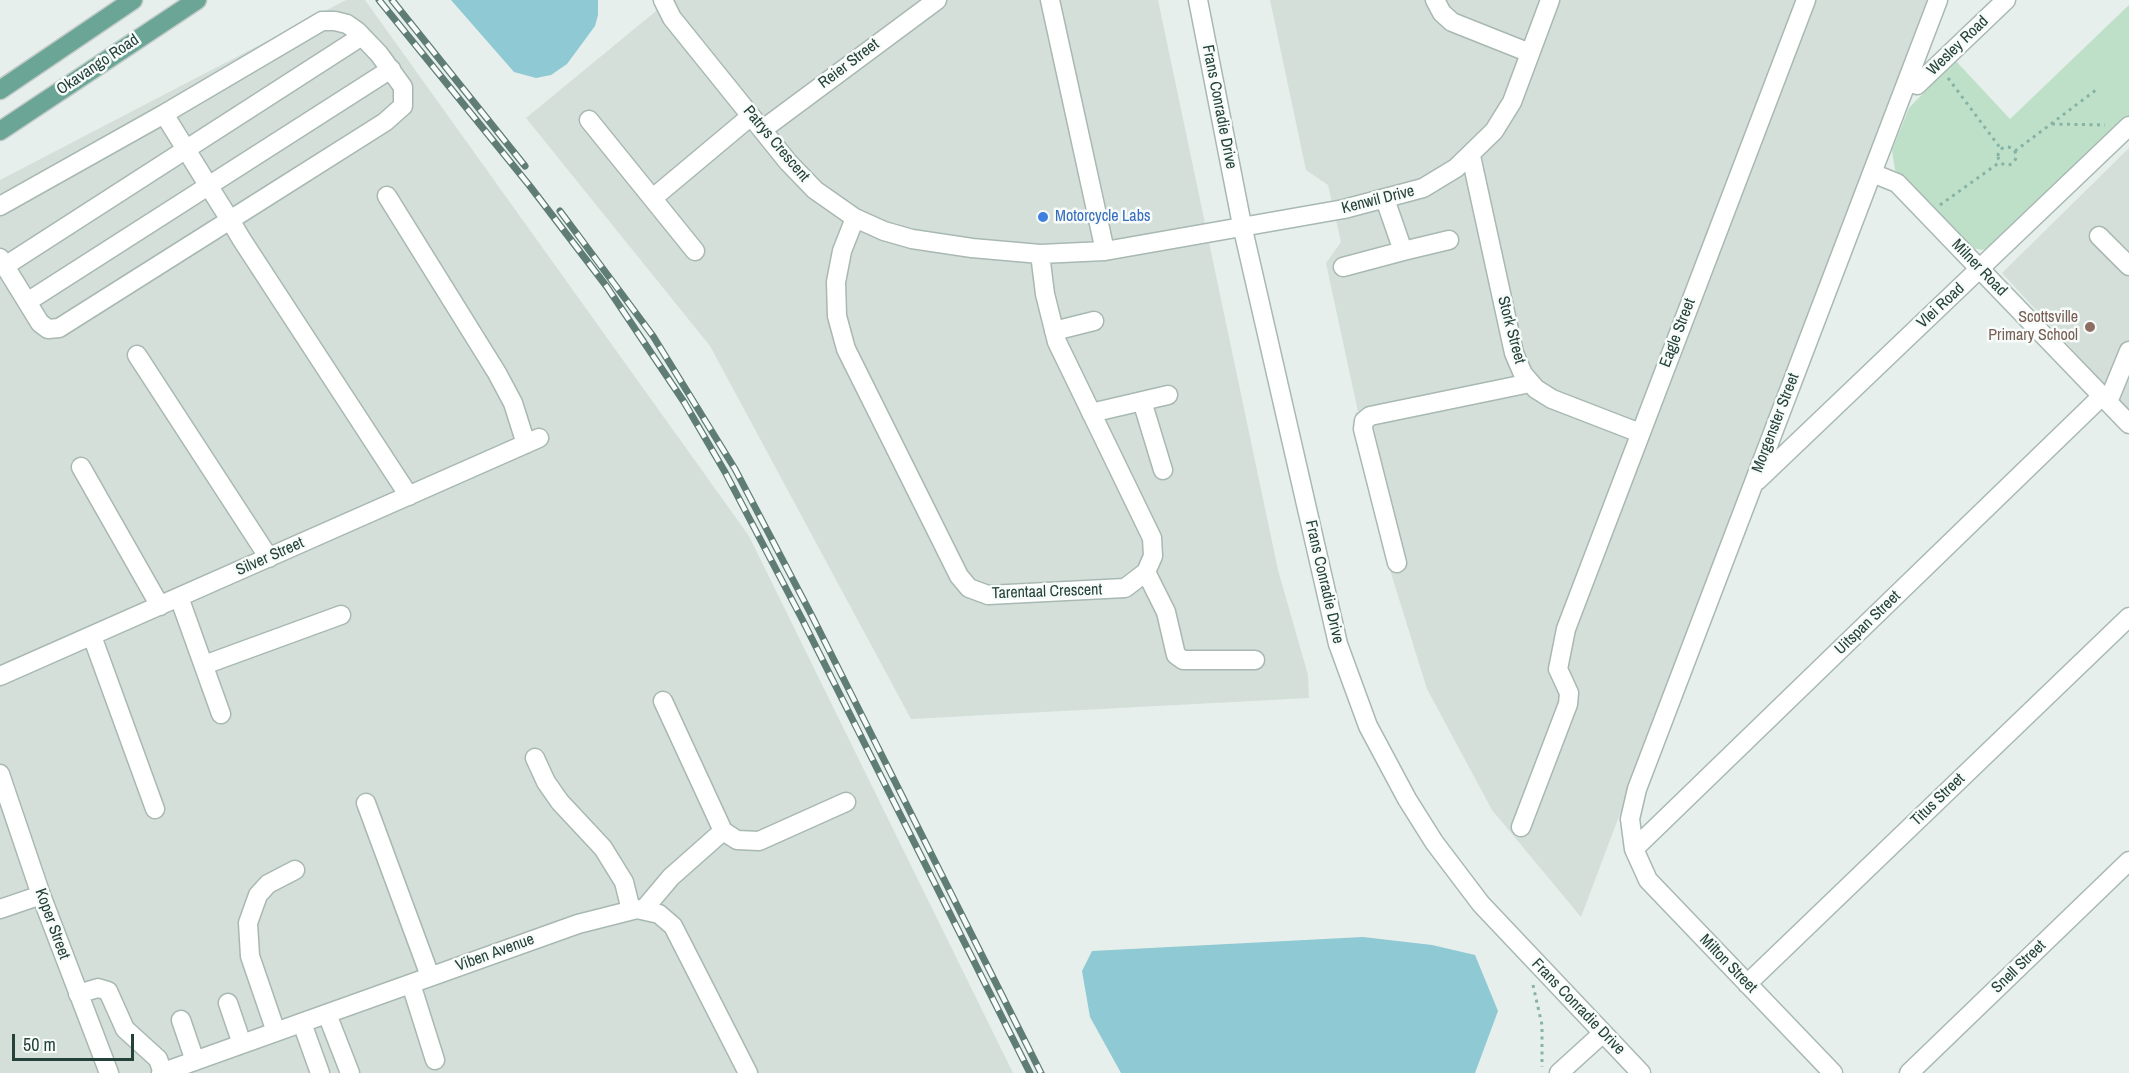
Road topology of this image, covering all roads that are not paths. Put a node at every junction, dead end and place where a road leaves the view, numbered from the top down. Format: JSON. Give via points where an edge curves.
{"nodes":[{"id":1,"x":133,"y":0,"type":"edge"},
{"id":2,"x":197,"y":0,"type":"edge"},
{"id":3,"x":663,"y":0,"type":"edge"},
{"id":4,"x":937,"y":0,"type":"edge"},
{"id":5,"x":1050,"y":0,"type":"edge"},
{"id":6,"x":1198,"y":0,"type":"edge"},
{"id":7,"x":1435,"y":0,"type":"edge"},
{"id":8,"x":1550,"y":0,"type":"edge"},
{"id":9,"x":1806,"y":0,"type":"edge"},
{"id":10,"x":1938,"y":0,"type":"edge"},
{"id":11,"x":2006,"y":0,"type":"edge"},
{"id":12,"x":362,"y":36,"type":"junction"},
{"id":13,"x":1530,"y":53,"type":"junction"},
{"id":14,"x":391,"y":69,"type":"junction"},
{"id":15,"x":1907,"y":82,"type":"junction"},
{"id":16,"x":0,"y":90,"type":"edge"},
{"id":17,"x":164,"y":114,"type":"junction"},
{"id":18,"x":590,"y":120,"type":"dead end"},
{"id":19,"x":757,"y":123,"type":"junction"},
{"id":20,"x":2120,"y":126,"type":"edge"},
{"id":21,"x":0,"y":131,"type":"edge"},
{"id":22,"x":187,"y":151,"type":"junction"},
{"id":23,"x":1471,"y":156,"type":"junction"},
{"id":24,"x":1872,"y":173,"type":"junction"},
{"id":25,"x":208,"y":184,"type":"junction"},
{"id":26,"x":387,"y":196,"type":"dead end"},
{"id":27,"x":653,"y":198,"type":"junction"},
{"id":28,"x":1385,"y":199,"type":"junction"},
{"id":29,"x":0,"y":206,"type":"edge"},
{"id":30,"x":855,"y":218,"type":"junction"},
{"id":31,"x":230,"y":220,"type":"junction"},
{"id":32,"x":1242,"y":225,"type":"junction"},
{"id":33,"x":2099,"y":236,"type":"dead end"},
{"id":34,"x":1449,"y":240,"type":"dead end"},
{"id":35,"x":695,"y":251,"type":"dead end"},
{"id":36,"x":1105,"y":251,"type":"junction"},
{"id":37,"x":1403,"y":251,"type":"junction"},
{"id":38,"x":1040,"y":254,"type":"junction"},
{"id":39,"x":2,"y":262,"type":"edge"},
{"id":40,"x":2129,"y":266,"type":"edge"},
{"id":41,"x":1343,"y":267,"type":"dead end"},
{"id":42,"x":1980,"y":269,"type":"junction"},
{"id":43,"x":27,"y":302,"type":"junction"},
{"id":44,"x":1094,"y":321,"type":"dead end"},
{"id":45,"x":1054,"y":331,"type":"junction"},
{"id":46,"x":2129,"y":351,"type":"edge"},
{"id":47,"x":137,"y":355,"type":"dead end"},
{"id":48,"x":1530,"y":383,"type":"junction"},
{"id":49,"x":1168,"y":395,"type":"dead end"},
{"id":50,"x":2105,"y":399,"type":"junction"},
{"id":51,"x":1142,"y":401,"type":"junction"},
{"id":52,"x":1090,"y":413,"type":"junction"},
{"id":53,"x":2129,"y":424,"type":"edge"},
{"id":54,"x":1640,"y":433,"type":"junction"},
{"id":55,"x":81,"y":467,"type":"dead end"},
{"id":56,"x":1163,"y":470,"type":"dead end"},
{"id":57,"x":1753,"y":485,"type":"junction"},
{"id":58,"x":409,"y":496,"type":"junction"},
{"id":59,"x":268,"y":558,"type":"junction"},
{"id":60,"x":1396,"y":563,"type":"dead end"},
{"id":61,"x":1146,"y":572,"type":"junction"},
{"id":62,"x":179,"y":597,"type":"junction"},
{"id":63,"x":160,"y":606,"type":"junction"},
{"id":64,"x":341,"y":615,"type":"dead end"},
{"id":65,"x":2129,"y":617,"type":"edge"},
{"id":66,"x":92,"y":636,"type":"junction"},
{"id":67,"x":1255,"y":660,"type":"dead end"},
{"id":68,"x":204,"y":665,"type":"junction"},
{"id":69,"x":0,"y":676,"type":"edge"},
{"id":70,"x":663,"y":701,"type":"dead end"},
{"id":71,"x":221,"y":714,"type":"dead end"},
{"id":72,"x":536,"y":758,"type":"dead end"},
{"id":73,"x":0,"y":774,"type":"edge"},
{"id":74,"x":846,"y":802,"type":"dead end"},
{"id":75,"x":366,"y":803,"type":"dead end"},
{"id":76,"x":155,"y":809,"type":"dead end"},
{"id":77,"x":1521,"y":827,"type":"dead end"},
{"id":78,"x":723,"y":831,"type":"junction"},
{"id":79,"x":1634,"y":849,"type":"junction"},
{"id":80,"x":2129,"y":861,"type":"edge"},
{"id":81,"x":295,"y":870,"type":"dead end"},
{"id":82,"x":41,"y":895,"type":"junction"},
{"id":83,"x":0,"y":909,"type":"edge"},
{"id":84,"x":637,"y":910,"type":"junction"},
{"id":85,"x":430,"y":976,"type":"junction"},
{"id":86,"x":411,"y":984,"type":"junction"},
{"id":87,"x":1747,"y":984,"type":"junction"},
{"id":88,"x":78,"y":994,"type":"junction"},
{"id":89,"x":228,"y":1003,"type":"dead end"},
{"id":90,"x":327,"y":1014,"type":"junction"},
{"id":91,"x":181,"y":1020,"type":"dead end"},
{"id":92,"x":302,"y":1023,"type":"junction"},
{"id":93,"x":276,"y":1032,"type":"junction"},
{"id":94,"x":1603,"y":1033,"type":"junction"},
{"id":95,"x":242,"y":1044,"type":"junction"},
{"id":96,"x":435,"y":1060,"type":"dead end"},
{"id":97,"x":195,"y":1061,"type":"junction"},
{"id":98,"x":109,"y":1073,"type":"edge"},
{"id":99,"x":162,"y":1073,"type":"edge"},
{"id":100,"x":320,"y":1073,"type":"edge"},
{"id":101,"x":350,"y":1073,"type":"edge"},
{"id":102,"x":748,"y":1073,"type":"edge"},
{"id":103,"x":1560,"y":1073,"type":"edge"},
{"id":104,"x":1641,"y":1073,"type":"edge"},
{"id":105,"x":1833,"y":1073,"type":"edge"},
{"id":106,"x":1909,"y":1073,"type":"edge"}],
"edges":[{"from":1,"to":16,"type":"main road","name":"Okavango Road"},
{"from":2,"to":21,"type":"main road","name":"Okavango Road"},
{"from":3,"to":19,"type":"street","name":"Patrys Crescent","via":[[672,18]]},
{"from":4,"to":19,"type":"street","name":"Reier Street"},
{"from":5,"to":36,"type":"street"},
{"from":6,"to":32,"type":"street","name":"Frans Conradie Drive"},
{"from":7,"to":13,"type":"street","via":[[1452,22]]},
{"from":8,"to":13,"type":"street","name":"Kenwil Drive"},
{"from":9,"to":54,"type":"street","name":"Eagle Street"},
{"from":10,"to":15,"type":"street","name":"Morgenster Street"},
{"from":11,"to":15,"type":"street","name":"Wesley Road","via":[[1917,85]]},
{"from":12,"to":14,"type":"street"},
{"from":12,"to":17,"type":"street","via":[[347,24],[322,21]]},
{"from":12,"to":22,"type":"street"},
{"from":13,"to":23,"type":"street","name":"Kenwil Drive","via":[[1503,117]]},
{"from":14,"to":25,"type":"street"},
{"from":14,"to":31,"type":"street","via":[[405,93],[399,111]]},
{"from":15,"to":24,"type":"street","name":"Morgenster Street"},
{"from":17,"to":22,"type":"street"},
{"from":17,"to":29,"type":"street"},
{"from":18,"to":27,"type":"street"},
{"from":19,"to":27,"type":"street","name":"Reier Street"},
{"from":19,"to":30,"type":"street","name":"Patrys Crescent","via":[[815,190]]},
{"from":20,"to":42,"type":"street","name":"Vlei Road"},
{"from":22,"to":25,"type":"street"},
{"from":22,"to":39,"type":"street"},
{"from":23,"to":28,"type":"street","name":"Kenwil Drive","via":[[1440,179]]},
{"from":23,"to":48,"type":"street","name":"Stork Street","via":[[1514,353]]},
{"from":24,"to":42,"type":"street","name":"Milner Road","via":[[1897,183]]},
{"from":24,"to":57,"type":"street","name":"Morgenster Street"},
{"from":25,"to":31,"type":"street"},
{"from":25,"to":43,"type":"street"},
{"from":26,"to":58,"type":"street","name":"Silver Street","via":[[497,373],[533,441]]},
{"from":27,"to":35,"type":"street"},
{"from":28,"to":32,"type":"street","name":"Kenwil Drive"},
{"from":28,"to":37,"type":"street"},
{"from":30,"to":38,"type":"street","name":"Patrys Crescent","via":[[912,238]]},
{"from":30,"to":61,"type":"street","name":"Tarentaal Crescent","via":[[842,251],[836,282],[840,333],[852,365],[963,582],[988,596],[1116,589],[1133,584]]},
{"from":31,"to":43,"type":"street","via":[[59,328],[51,330],[44,326]]},
{"from":31,"to":58,"type":"street"},
{"from":32,"to":36,"type":"street","name":"Patrys Crescent"},
{"from":32,"to":94,"type":"street","name":"Frans Conradie Drive","via":[[1338,644],[1368,726],[1423,825],[1481,904]]},
{"from":33,"to":40,"type":"street"},
{"from":34,"to":37,"type":"street"},
{"from":36,"to":38,"type":"street","name":"Patrys Crescent"},
{"from":37,"to":41,"type":"street"},
{"from":38,"to":45,"type":"street"},
{"from":39,"to":43,"type":"street"},
{"from":42,"to":50,"type":"street","name":"Milner Road"},
{"from":42,"to":57,"type":"street","name":"Vlei Road"},
{"from":44,"to":45,"type":"street"},
{"from":45,"to":52,"type":"street"},
{"from":46,"to":50,"type":"street"},
{"from":47,"to":59,"type":"street"},
{"from":48,"to":54,"type":"street","name":"Stork Street","via":[[1552,399]]},
{"from":48,"to":60,"type":"street","via":[[1364,420]]},
{"from":49,"to":51,"type":"street"},
{"from":50,"to":53,"type":"street","name":"Milner Road"},
{"from":50,"to":79,"type":"street","name":"Uitspan Street"},
{"from":51,"to":52,"type":"street"},
{"from":51,"to":56,"type":"street"},
{"from":52,"to":61,"type":"street","via":[[1152,538],[1153,556]]},
{"from":54,"to":77,"type":"street","name":"Eagle Street","via":[[1566,628],[1558,669],[1569,693],[1568,704]]},
{"from":55,"to":63,"type":"street"},
{"from":57,"to":79,"type":"street","name":"Morgenster Street","via":[[1637,789],[1630,819]]},
{"from":58,"to":59,"type":"street","name":"Silver Street"},
{"from":59,"to":62,"type":"street","name":"Silver Street"},
{"from":61,"to":67,"type":"street","via":[[1166,612],[1176,655],[1183,660]]},
{"from":62,"to":63,"type":"street","name":"Silver Street"},
{"from":62,"to":68,"type":"street"},
{"from":63,"to":66,"type":"street","name":"Silver Street"},
{"from":64,"to":68,"type":"street"},
{"from":65,"to":87,"type":"street","name":"Titus Street"},
{"from":66,"to":69,"type":"street","name":"Silver Street"},
{"from":66,"to":76,"type":"street"},
{"from":68,"to":71,"type":"street"},
{"from":70,"to":78,"type":"street"},
{"from":72,"to":84,"type":"street","via":[[560,802],[603,848]]},
{"from":73,"to":82,"type":"street","name":"Koper Street"},
{"from":74,"to":78,"type":"street","via":[[759,841],[737,840]]},
{"from":75,"to":85,"type":"street"},
{"from":78,"to":84,"type":"street"},
{"from":79,"to":87,"type":"street","name":"Milton Street","via":[[1642,870],[1656,889]]},
{"from":80,"to":106,"type":"street","name":"Snell Street"},
{"from":81,"to":93,"type":"street","via":[[268,884],[258,895],[248,923],[250,956]]},
{"from":82,"to":83,"type":"street"},
{"from":82,"to":88,"type":"street","name":"Koper Street"},
{"from":84,"to":85,"type":"street","name":"Viben Avenue","via":[[578,924]]},
{"from":84,"to":102,"type":"street","via":[[659,914],[673,926]]},
{"from":85,"to":86,"type":"street","name":"Viben Avenue"},
{"from":86,"to":90,"type":"street","name":"Viben Avenue"},
{"from":86,"to":96,"type":"street"},
{"from":87,"to":105,"type":"street","name":"Milton Street"},
{"from":88,"to":98,"type":"street","name":"Koper Street"},
{"from":88,"to":99,"type":"street","via":[[98,988],[108,991],[125,1029],[158,1059]]},
{"from":89,"to":95,"type":"street"},
{"from":90,"to":92,"type":"street","name":"Viben Avenue"},
{"from":90,"to":101,"type":"street"},
{"from":91,"to":97,"type":"street"},
{"from":92,"to":93,"type":"street","name":"Viben Avenue"},
{"from":92,"to":100,"type":"street"},
{"from":93,"to":95,"type":"street","name":"Viben Avenue"},
{"from":94,"to":103,"type":"street"},
{"from":94,"to":104,"type":"street","name":"Frans Conradie Drive"},
{"from":95,"to":97,"type":"street","name":"Viben Avenue"},
{"from":97,"to":99,"type":"street","name":"Viben Avenue"}]}
